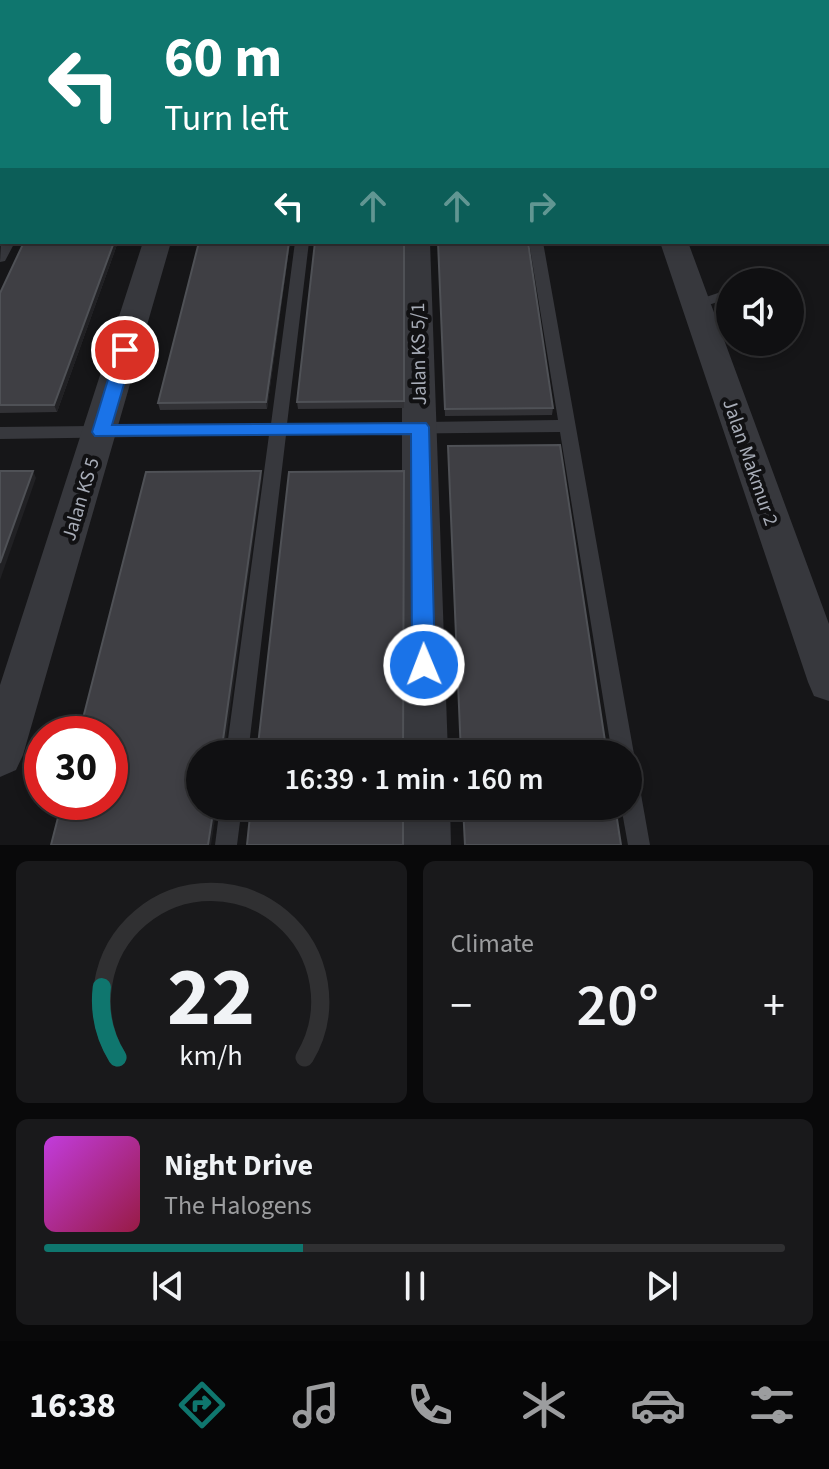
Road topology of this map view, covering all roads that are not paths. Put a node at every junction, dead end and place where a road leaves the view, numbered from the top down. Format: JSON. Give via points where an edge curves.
{"nodes":[{"id":1,"x":156,"y":244,"type":"edge"},
{"id":2,"x":302,"y":244,"type":"edge"},
{"id":3,"x":416,"y":244,"type":"edge"},
{"id":4,"x":536,"y":244,"type":"edge"},
{"id":5,"x":675,"y":244,"type":"edge"},
{"id":6,"x":716,"y":298,"type":"edge"},
{"id":7,"x":696,"y":305,"type":"junction"},
{"id":8,"x":567,"y":426,"type":"junction"},
{"id":9,"x":420,"y":427,"type":"junction"},
{"id":10,"x":277,"y":429,"type":"junction"},
{"id":11,"x":101,"y":432,"type":"junction"},
{"id":12,"x":0,"y":433,"type":"edge"},
{"id":13,"x":829,"y":682,"type":"edge"},
{"id":14,"x":239,"y":740,"type":"edge"},
{"id":15,"x":425,"y":740,"type":"edge"},
{"id":16,"x":621,"y":740,"type":"edge"},
{"id":17,"x":0,"y":755,"type":"edge"},
{"id":18,"x":229,"y":820,"type":"edge"},
{"id":19,"x":426,"y":820,"type":"edge"},
{"id":20,"x":635,"y":820,"type":"edge"},
{"id":21,"x":226,"y":845,"type":"edge"},
{"id":22,"x":427,"y":845,"type":"edge"},
{"id":23,"x":639,"y":845,"type":"edge"}],
"edges":[{"from":1,"to":11,"type":"street","name":"Jalan KS 5"},
{"from":2,"to":10,"type":"lane"},
{"from":3,"to":9,"type":"street","name":"Jalan KS 5/1"},
{"from":4,"to":8,"type":"lane"},
{"from":5,"to":7,"type":"street","name":"Jalan Makmur 2"},
{"from":6,"to":7,"type":"lane"},
{"from":7,"to":13,"type":"street","name":"Jalan Makmur 2"},
{"from":8,"to":9,"type":"lane"},
{"from":8,"to":16,"type":"lane"},
{"from":9,"to":10,"type":"lane"},
{"from":9,"to":15,"type":"street","name":"Jalan KS 5/1"},
{"from":10,"to":11,"type":"lane"},
{"from":10,"to":14,"type":"lane"},
{"from":11,"to":12,"type":"lane"},
{"from":11,"to":17,"type":"street","name":"Jalan KS 5"},
{"from":18,"to":21,"type":"lane"},
{"from":19,"to":22,"type":"street"},
{"from":20,"to":23,"type":"lane"}]}
